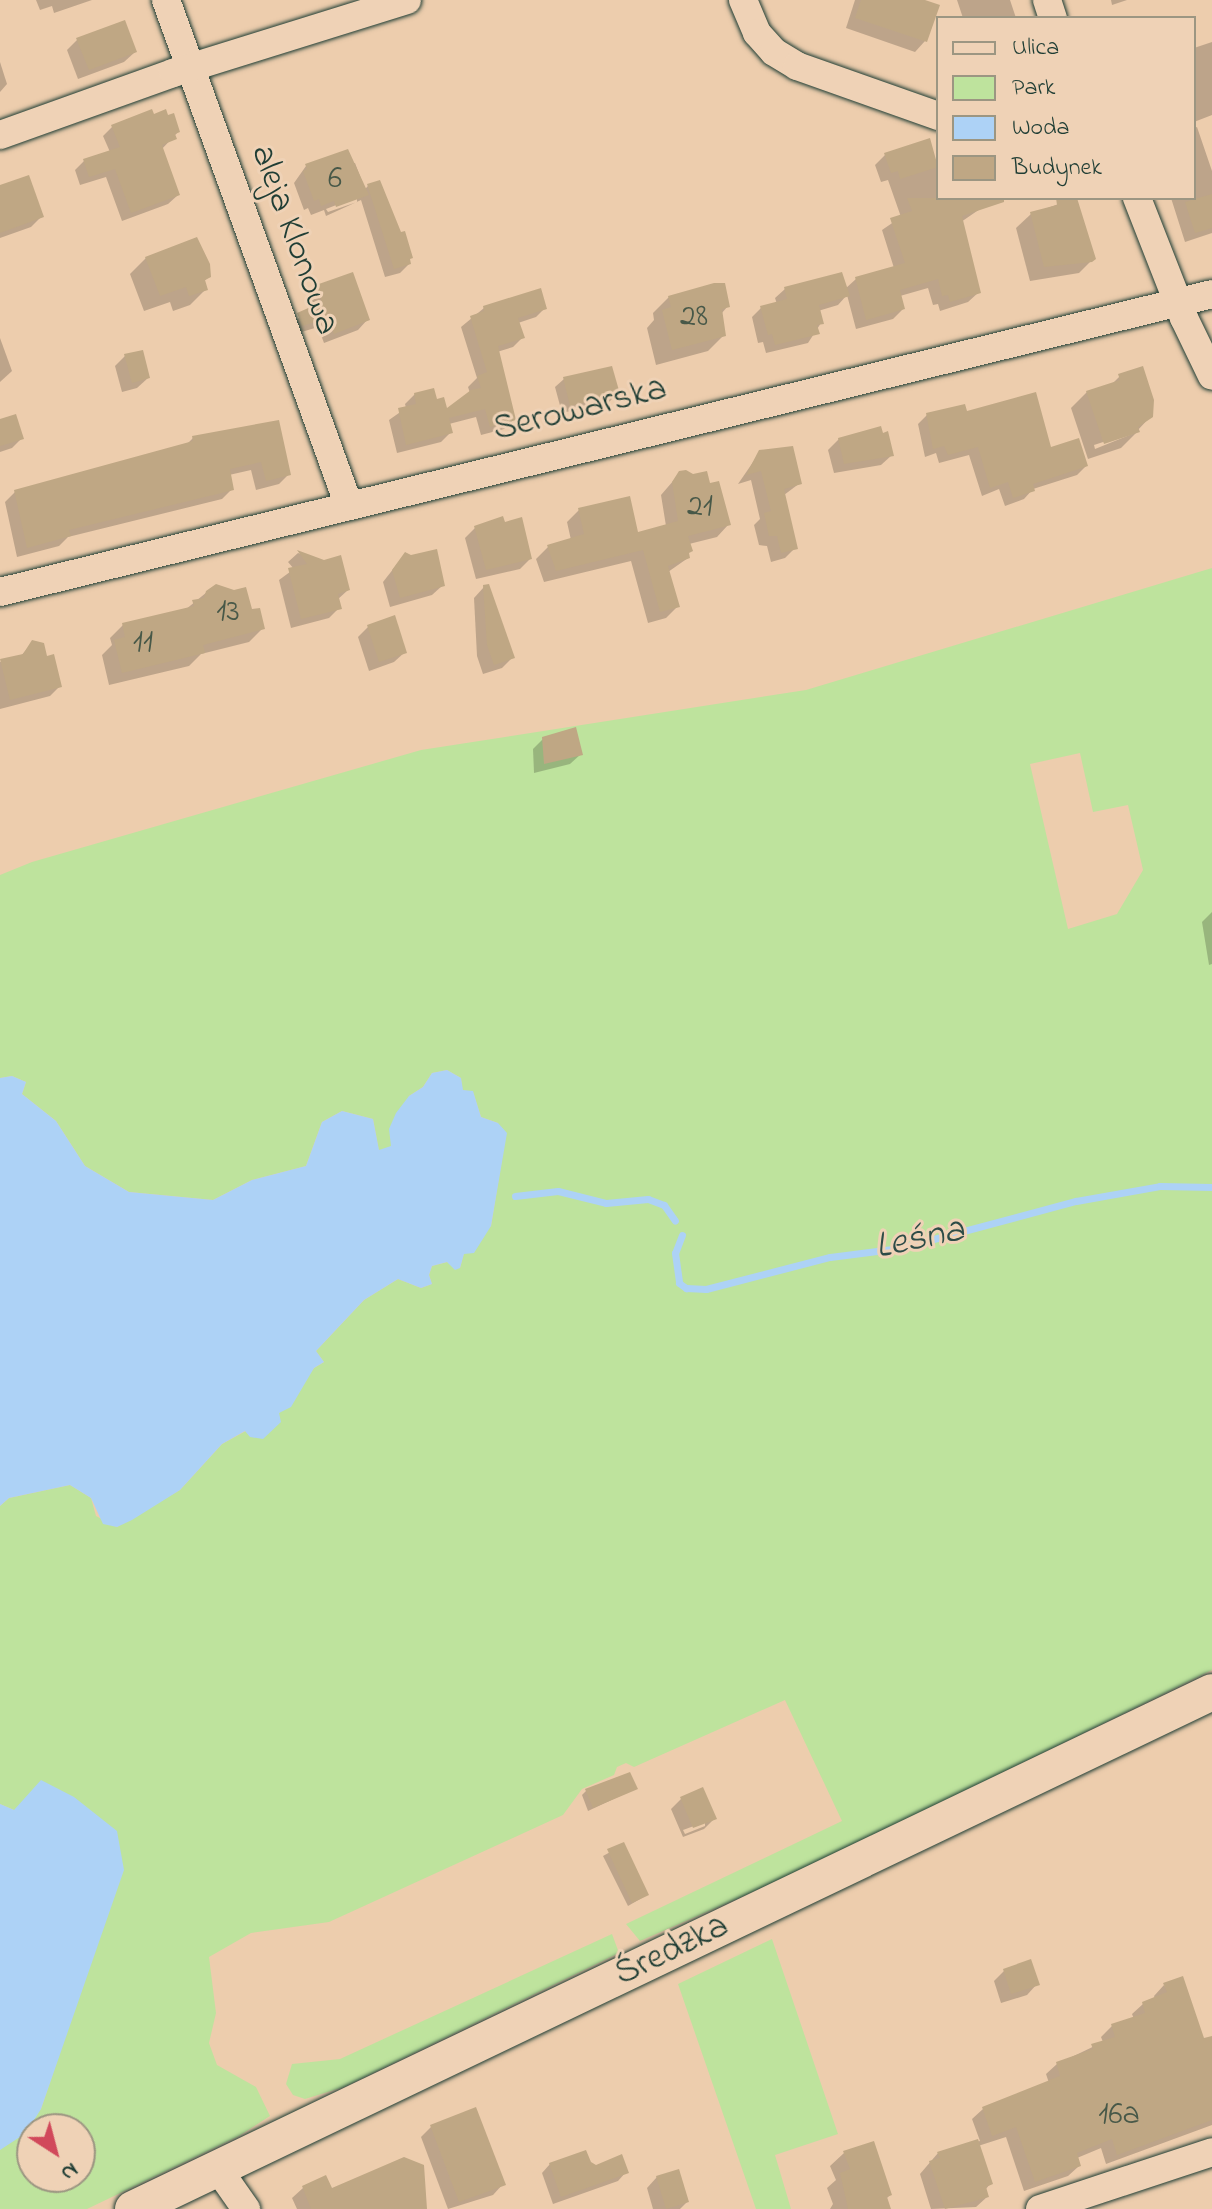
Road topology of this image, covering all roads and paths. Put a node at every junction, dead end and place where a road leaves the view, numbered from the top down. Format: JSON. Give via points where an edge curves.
{"nodes":[{"id":1,"x":166,"y":0,"type":"edge"},
{"id":2,"x":407,"y":0,"type":"edge"},
{"id":3,"x":743,"y":0,"type":"edge"},
{"id":4,"x":190,"y":68,"type":"junction"},
{"id":5,"x":936,"y":115,"type":"edge"},
{"id":6,"x":0,"y":135,"type":"edge"},
{"id":7,"x":1138,"y":200,"type":"edge"},
{"id":8,"x":1212,"y":294,"type":"edge"},
{"id":9,"x":1178,"y":303,"type":"junction"},
{"id":10,"x":1212,"y":376,"type":"edge"},
{"id":11,"x":349,"y":506,"type":"junction"},
{"id":12,"x":0,"y":592,"type":"edge"},
{"id":13,"x":1212,"y":1692,"type":"edge"},
{"id":14,"x":1212,"y":2152,"type":"edge"},
{"id":15,"x":218,"y":2169,"type":"junction"},
{"id":16,"x":133,"y":2209,"type":"edge"},
{"id":17,"x":246,"y":2209,"type":"edge"},
{"id":18,"x":1040,"y":2209,"type":"edge"}],
"edges":[{"from":1,"to":4,"type":"street","name":"aleja Klonowa"},
{"from":2,"to":4,"type":"street"},
{"from":3,"to":5,"type":"street","via":[[757,33],[797,66]]},
{"from":4,"to":6,"type":"street"},
{"from":4,"to":11,"type":"street","name":"aleja Klonowa"},
{"from":7,"to":9,"type":"street"},
{"from":8,"to":9,"type":"street","name":"Serowarska"},
{"from":9,"to":10,"type":"street"},
{"from":9,"to":11,"type":"street","name":"Serowarska"},
{"from":11,"to":12,"type":"street","name":"Serowarska"},
{"from":13,"to":15,"type":"main road","name":"Średzka"},
{"from":14,"to":18,"type":"street"},
{"from":15,"to":16,"type":"main road","name":"Średzka"},
{"from":15,"to":17,"type":"street"}]}
